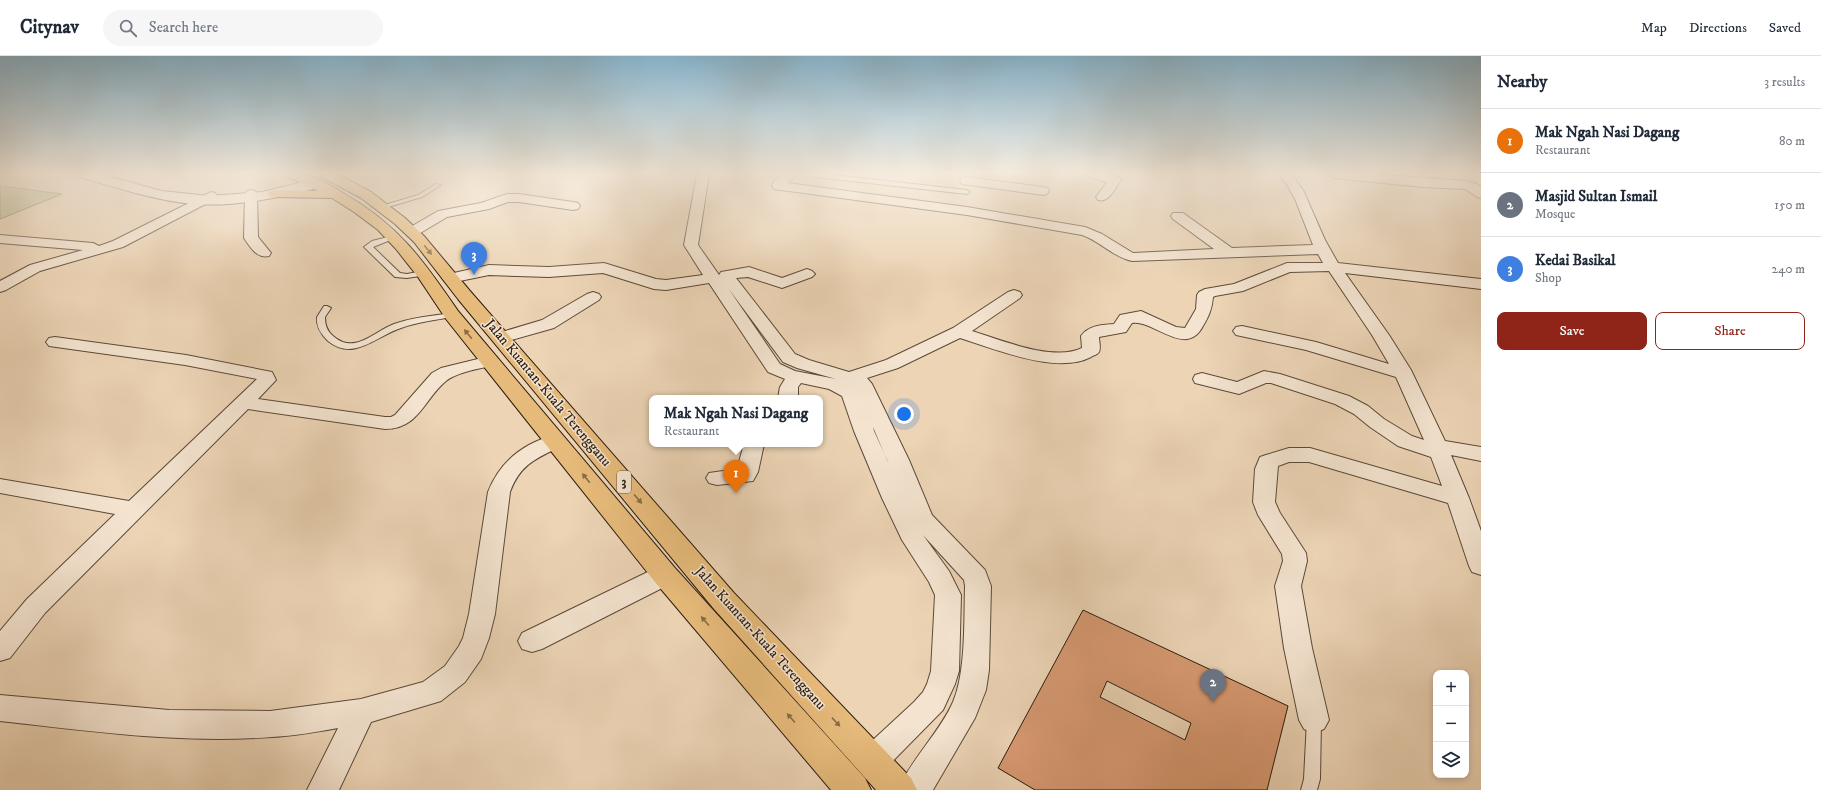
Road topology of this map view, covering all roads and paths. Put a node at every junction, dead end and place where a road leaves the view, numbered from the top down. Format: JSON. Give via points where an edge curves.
{"nodes":[{"id":1,"x":187,"y":208,"type":"edge"},
{"id":2,"x":251,"y":208,"type":"edge"},
{"id":3,"x":360,"y":208,"type":"edge"},
{"id":4,"x":382,"y":208,"type":"edge"},
{"id":5,"x":472,"y":208,"type":"edge"},
{"id":6,"x":697,"y":208,"type":"edge"},
{"id":7,"x":946,"y":208,"type":"edge"},
{"id":8,"x":1304,"y":208,"type":"edge"},
{"id":9,"x":967,"y":211,"type":"joint"},
{"id":10,"x":1178,"y":216,"type":"dead end"},
{"id":11,"x":403,"y":235,"type":"junction"},
{"id":12,"x":0,"y":239,"type":"edge"},
{"id":13,"x":104,"y":249,"type":"junction"},
{"id":14,"x":1322,"y":249,"type":"junction"},
{"id":15,"x":264,"y":252,"type":"dead end"},
{"id":16,"x":1230,"y":254,"type":"junction"},
{"id":17,"x":1335,"y":267,"type":"junction"},
{"id":18,"x":807,"y":274,"type":"dead end"},
{"id":19,"x":450,"y":278,"type":"junction"},
{"id":20,"x":713,"y":278,"type":"junction"},
{"id":21,"x":1481,"y":284,"type":"edge"},
{"id":22,"x":0,"y":287,"type":"edge"},
{"id":23,"x":1014,"y":295,"type":"dead end"},
{"id":24,"x":593,"y":297,"type":"dead end"},
{"id":25,"x":327,"y":308,"type":"dead end"},
{"id":26,"x":452,"y":315,"type":"junction"},
{"id":27,"x":1242,"y":331,"type":"dead end"},
{"id":28,"x":959,"y":332,"type":"junction"},
{"id":29,"x":501,"y":338,"type":"junction"},
{"id":30,"x":55,"y":342,"type":"dead end"},
{"id":31,"x":523,"y":364,"type":"junction"},
{"id":32,"x":494,"y":366,"type":"junction"},
{"id":33,"x":1403,"y":372,"type":"junction"},
{"id":34,"x":796,"y":376,"type":"junction"},
{"id":35,"x":1202,"y":379,"type":"dead end"},
{"id":36,"x":845,"y":382,"type":"junction"},
{"id":37,"x":788,"y":395,"type":"edge"},
{"id":38,"x":243,"y":403,"type":"junction"},
{"id":39,"x":555,"y":441,"type":"junction"},
{"id":40,"x":1436,"y":444,"type":"junction"},
{"id":41,"x":753,"y":447,"type":"edge"},
{"id":42,"x":1481,"y":454,"type":"edge"},
{"id":43,"x":717,"y":478,"type":"dead end"},
{"id":44,"x":0,"y":486,"type":"edge"},
{"id":45,"x":1458,"y":498,"type":"junction"},
{"id":46,"x":134,"y":510,"type":"junction"},
{"id":47,"x":1481,"y":566,"type":"edge"},
{"id":48,"x":665,"y":575,"type":"junction"},
{"id":49,"x":948,"y":596,"type":"junction"},
{"id":50,"x":977,"y":602,"type":"junction"},
{"id":51,"x":532,"y":642,"type":"dead end"},
{"id":52,"x":0,"y":650,"type":"edge"},
{"id":53,"x":0,"y":708,"type":"edge"},
{"id":54,"x":361,"y":712,"type":"junction"},
{"id":55,"x":1314,"y":720,"type":"joint"},
{"id":56,"x":872,"y":761,"type":"junction"},
{"id":57,"x":323,"y":790,"type":"edge"},
{"id":58,"x":853,"y":790,"type":"edge"},
{"id":59,"x":899,"y":790,"type":"edge"},
{"id":60,"x":914,"y":790,"type":"edge"},
{"id":61,"x":1309,"y":790,"type":"edge"}],
"edges":[{"from":1,"to":13,"type":"street"},
{"from":2,"to":15,"type":"street","via":[[251,238]]},
{"from":3,"to":11,"type":"highway","name":"Jalan Kuantan-Kuala Terengganu","number":"3"},
{"from":4,"to":11,"type":"highway","name":"Jalan Kuantan-Kuala Terengganu","number":"3"},
{"from":5,"to":11,"type":"street","via":[[443,214]]},
{"from":6,"to":20,"type":"street","via":[[691,245]]},
{"from":7,"to":9,"type":"street"},
{"from":8,"to":14,"type":"street"},
{"from":9,"to":16,"type":"street","via":[[1085,231],[1099,235],[1120,253],[1132,258]]},
{"from":10,"to":16,"type":"street"},
{"from":11,"to":19,"type":"highway","name":"Jalan Kuantan-Kuala Terengganu","number":"3","one_way":true},
{"from":11,"to":26,"type":"highway","name":"Jalan Kuantan-Kuala Terengganu","number":"3","via":[[423,273]]},
{"from":12,"to":13,"type":"street"},
{"from":13,"to":22,"type":"street","via":[[35,268]]},
{"from":14,"to":16,"type":"street"},
{"from":14,"to":17,"type":"street"},
{"from":17,"to":21,"type":"street"},
{"from":17,"to":28,"type":"street","via":[[1287,268],[1237,288],[1211,292],[1206,295],[1204,309],[1192,331],[1188,333],[1173,332],[1135,316],[1125,320],[1120,328],[1092,334],[1091,350],[1083,356],[1074,358],[1031,354]]},
{"from":17,"to":33,"type":"street","via":[[1376,326]]},
{"from":18,"to":36,"type":"street","via":[[782,283],[749,272],[726,276],[789,358]]},
{"from":19,"to":20,"type":"street","via":[[489,270],[549,272],[604,268],[654,284],[666,285]]},
{"from":19,"to":29,"type":"highway","name":"Jalan Kuantan-Kuala Terengganu","number":"3"},
{"from":20,"to":34,"type":"street","via":[[774,368]]},
{"from":23,"to":28,"type":"street"},
{"from":24,"to":29,"type":"street","via":[[548,324]]},
{"from":25,"to":26,"type":"lane","via":[[321,317],[323,331],[334,342],[343,346],[364,344],[397,326]]},
{"from":32,"to":26,"type":"highway","name":"Jalan Kuantan-Kuala Terengganu","number":"3","one_way":true},
{"from":27,"to":33,"type":"street","via":[[1310,346]]},
{"from":28,"to":36,"type":"street","via":[[892,364]]},
{"from":29,"to":31,"type":"highway","name":"Jalan Kuantan-Kuala Terengganu","number":"3"},
{"from":30,"to":38,"type":"street","via":[[186,360],[265,376],[266,380],[262,385]]},
{"from":31,"to":32,"type":"highway"},
{"from":31,"to":56,"type":"highway","name":"Jalan Kuantan-Kuala Terengganu","number":"3","one_way":true,"via":[[724,600]]},
{"from":32,"to":38,"type":"street","via":[[447,372],[439,377],[396,423]]},
{"from":32,"to":39,"type":"highway","name":"Jalan Kuantan-Kuala Terengganu","number":"3"},
{"from":33,"to":40,"type":"street"},
{"from":34,"to":36,"type":"street"},
{"from":34,"to":37,"type":"street","via":[[788,387]]},
{"from":35,"to":40,"type":"street","via":[[1239,388],[1264,377],[1280,381],[1347,402],[1405,441]]},
{"from":36,"to":49,"type":"street","via":[[893,498],[914,540],[940,578]]},
{"from":36,"to":50,"type":"street","via":[[863,384],[922,519],[976,577]]},
{"from":38,"to":46,"type":"street"},
{"from":48,"to":39,"type":"highway","name":"Jalan Kuantan-Kuala Terengganu","number":"3","one_way":true},
{"from":39,"to":54,"type":"street","via":[[523,456],[503,478],[496,506],[482,614],[471,652],[455,674],[431,692]]},
{"from":40,"to":42,"type":"street"},
{"from":40,"to":45,"type":"street"},
{"from":41,"to":43,"type":"street","via":[[745,476]]},
{"from":44,"to":46,"type":"street"},
{"from":45,"to":47,"type":"street"},
{"from":45,"to":55,"type":"street","via":[[1310,455],[1285,454],[1268,462],[1264,502],[1269,515],[1294,553],[1295,561],[1288,586]]},
{"from":46,"to":52,"type":"street","via":[[36,606]]},
{"from":48,"to":51,"type":"street"},
{"from":58,"to":48,"type":"highway","name":"Jalan Kuantan-Kuala Terengganu","number":"3","one_way":true},
{"from":49,"to":50,"type":"lane"},
{"from":49,"to":56,"type":"street","via":[[945,671],[941,684],[924,712]]},
{"from":50,"to":60,"type":"street","via":[[972,690],[964,709]]},
{"from":53,"to":54,"type":"street","via":[[141,722],[197,724],[271,724]]},
{"from":54,"to":57,"type":"street"},
{"from":55,"to":61,"type":"lane","via":[[1312,779]]},
{"from":56,"to":59,"type":"highway","name":"Jalan Kuantan-Kuala Terengganu","number":"3"}]}
